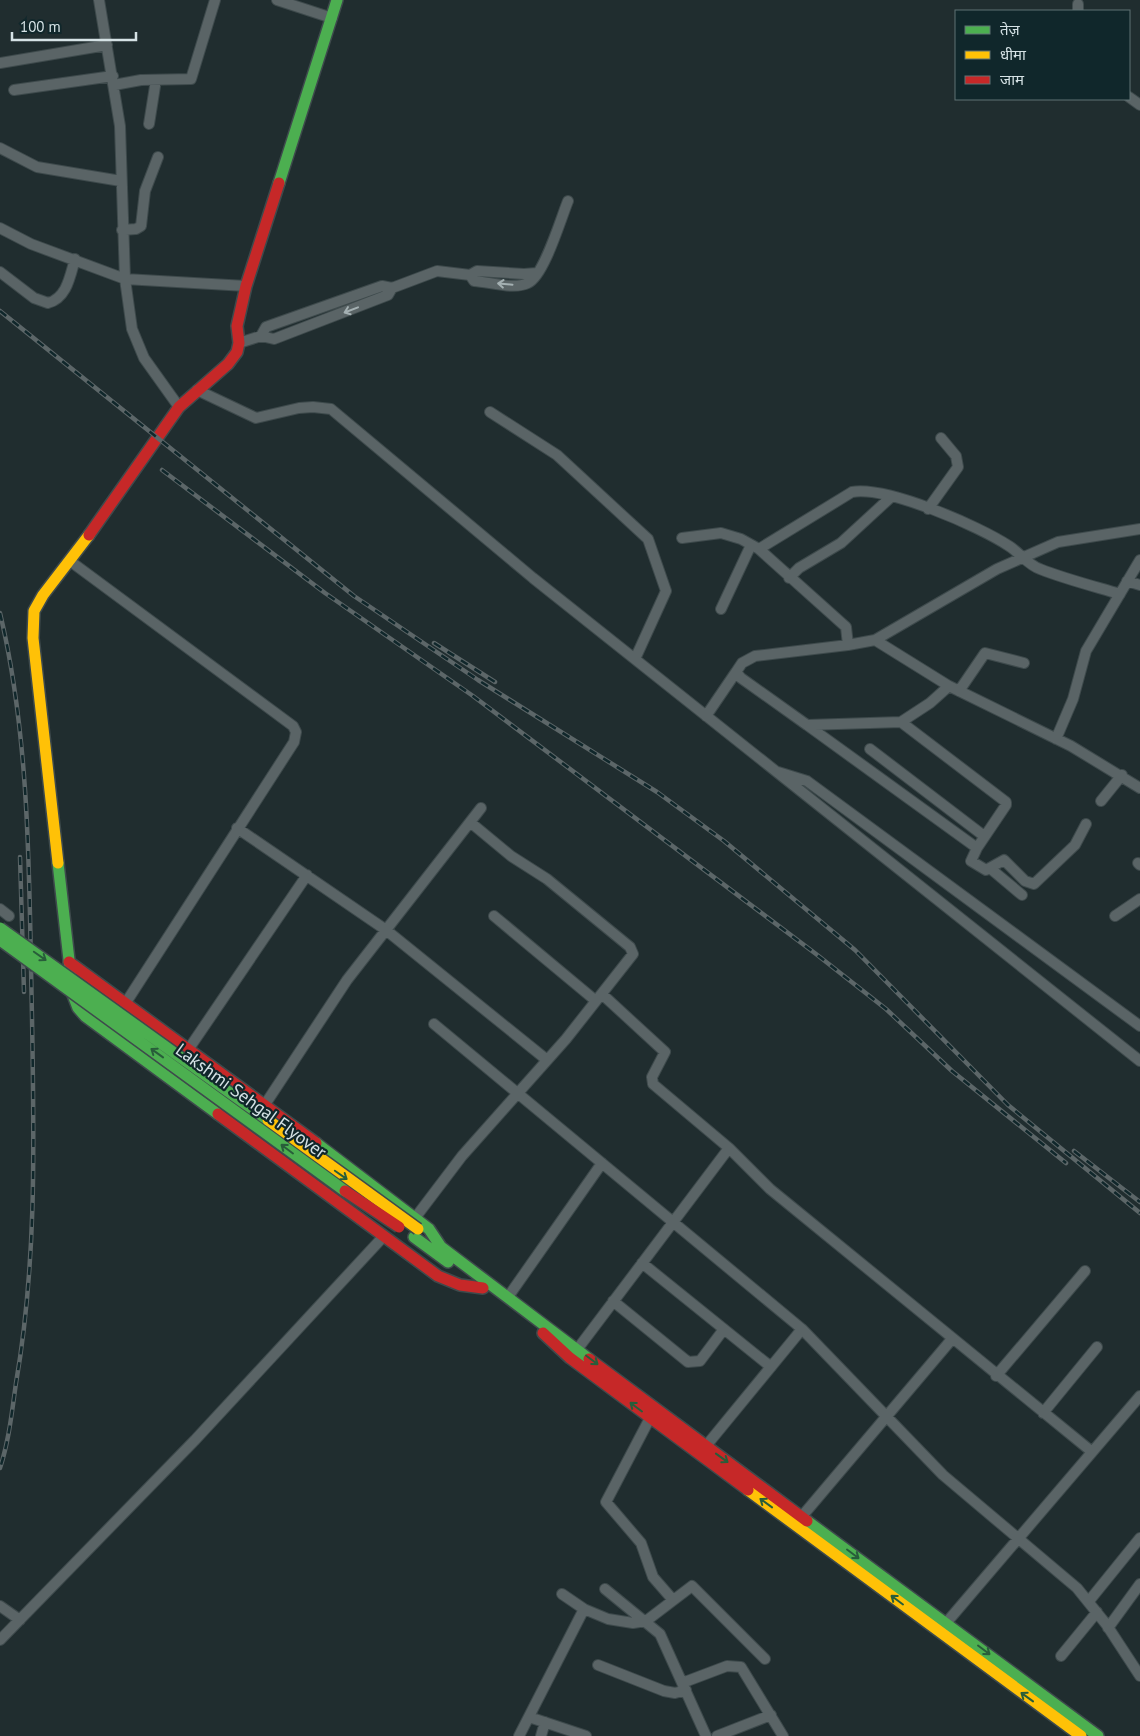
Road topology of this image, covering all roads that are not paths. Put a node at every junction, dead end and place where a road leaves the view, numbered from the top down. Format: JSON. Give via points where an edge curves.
{"nodes":[{"id":1,"x":100,"y":0,"type":"edge"},
{"id":2,"x":215,"y":0,"type":"edge"},
{"id":3,"x":277,"y":0,"type":"edge"},
{"id":4,"x":338,"y":0,"type":"edge"},
{"id":5,"x":332,"y":18,"type":"junction"},
{"id":6,"x":107,"y":45,"type":"junction"},
{"id":7,"x":0,"y":63,"type":"edge"},
{"id":8,"x":156,"y":80,"type":"junction"},
{"id":9,"x":113,"y":81,"type":"junction"},
{"id":10,"x":14,"y":90,"type":"dead end"},
{"id":11,"x":149,"y":124,"type":"dead end"},
{"id":12,"x":0,"y":148,"type":"edge"},
{"id":13,"x":158,"y":157,"type":"dead end"},
{"id":14,"x":121,"y":181,"type":"junction"},
{"id":15,"x":568,"y":201,"type":"dead end"},
{"id":16,"x":0,"y":228,"type":"edge"},
{"id":17,"x":122,"y":230,"type":"junction"},
{"id":18,"x":75,"y":259,"type":"junction"},
{"id":19,"x":0,"y":272,"type":"edge"},
{"id":20,"x":125,"y":279,"type":"junction"},
{"id":21,"x":246,"y":286,"type":"junction"},
{"id":22,"x":239,"y":343,"type":"junction"},
{"id":23,"x":197,"y":390,"type":"junction"},
{"id":24,"x":178,"y":407,"type":"junction"},
{"id":25,"x":490,"y":412,"type":"dead end"},
{"id":26,"x":941,"y":438,"type":"dead end"},
{"id":27,"x":891,"y":497,"type":"junction"},
{"id":28,"x":928,"y":509,"type":"junction"},
{"id":29,"x":1140,"y":529,"type":"edge"},
{"id":30,"x":682,"y":538,"type":"dead end"},
{"id":31,"x":755,"y":547,"type":"junction"},
{"id":32,"x":1023,"y":557,"type":"junction"},
{"id":33,"x":1140,"y":560,"type":"edge"},
{"id":34,"x":70,"y":561,"type":"junction"},
{"id":35,"x":789,"y":578,"type":"junction"},
{"id":36,"x":1127,"y":581,"type":"junction"},
{"id":37,"x":1140,"y":585,"type":"edge"},
{"id":38,"x":1120,"y":594,"type":"junction"},
{"id":39,"x":721,"y":608,"type":"dead end"},
{"id":40,"x":875,"y":640,"type":"junction"},
{"id":41,"x":848,"y":646,"type":"junction"},
{"id":42,"x":635,"y":659,"type":"junction"},
{"id":43,"x":1024,"y":663,"type":"dead end"},
{"id":44,"x":736,"y":672,"type":"junction"},
{"id":45,"x":949,"y":686,"type":"junction"},
{"id":46,"x":958,"y":691,"type":"junction"},
{"id":47,"x":706,"y":716,"type":"junction"},
{"id":48,"x":902,"y":722,"type":"junction"},
{"id":49,"x":807,"y":725,"type":"junction"},
{"id":50,"x":1056,"y":739,"type":"junction"},
{"id":51,"x":870,"y":749,"type":"dead end"},
{"id":52,"x":776,"y":771,"type":"junction"},
{"id":53,"x":1122,"y":775,"type":"junction"},
{"id":54,"x":1140,"y":788,"type":"edge"},
{"id":55,"x":1101,"y":801,"type":"dead end"},
{"id":56,"x":481,"y":808,"type":"dead end"},
{"id":57,"x":470,"y":822,"type":"junction"},
{"id":58,"x":1086,"y":824,"type":"dead end"},
{"id":59,"x":237,"y":828,"type":"junction"},
{"id":60,"x":984,"y":836,"type":"junction"},
{"id":61,"x":977,"y":848,"type":"junction"},
{"id":62,"x":991,"y":869,"type":"junction"},
{"id":63,"x":308,"y":875,"type":"junction"},
{"id":64,"x":1022,"y":895,"type":"dead end"},
{"id":65,"x":1140,"y":899,"type":"edge"},
{"id":66,"x":0,"y":909,"type":"edge"},
{"id":67,"x":9,"y":916,"type":"dead end"},
{"id":68,"x":494,"y":916,"type":"dead end"},
{"id":69,"x":1115,"y":916,"type":"dead end"},
{"id":70,"x":0,"y":928,"type":"edge"},
{"id":71,"x":386,"y":930,"type":"junction"},
{"id":72,"x":0,"y":940,"type":"edge"},
{"id":73,"x":69,"y":962,"type":"junction"},
{"id":74,"x":599,"y":998,"type":"junction"},
{"id":75,"x":125,"y":1004,"type":"junction"},
{"id":76,"x":1140,"y":1023,"type":"edge"},
{"id":77,"x":434,"y":1024,"type":"dead end"},
{"id":78,"x":188,"y":1050,"type":"junction"},
{"id":79,"x":547,"y":1060,"type":"junction"},
{"id":80,"x":1140,"y":1062,"type":"edge"},
{"id":81,"x":518,"y":1093,"type":"junction"},
{"id":82,"x":264,"y":1106,"type":"junction"},
{"id":83,"x":729,"y":1148,"type":"junction"},
{"id":84,"x":602,"y":1163,"type":"junction"},
{"id":85,"x":674,"y":1221,"type":"junction"},
{"id":86,"x":415,"y":1228,"type":"junction"},
{"id":87,"x":383,"y":1237,"type":"junction"},
{"id":88,"x":642,"y":1263,"type":"junction"},
{"id":89,"x":1085,"y":1270,"type":"dead end"},
{"id":90,"x":483,"y":1288,"type":"junction"},
{"id":91,"x":508,"y":1297,"type":"junction"},
{"id":92,"x":613,"y":1301,"type":"junction"},
{"id":93,"x":724,"y":1329,"type":"junction"},
{"id":94,"x":802,"y":1329,"type":"junction"},
{"id":95,"x":952,"y":1339,"type":"junction"},
{"id":96,"x":1097,"y":1347,"type":"dead end"},
{"id":97,"x":574,"y":1354,"type":"junction"},
{"id":98,"x":771,"y":1367,"type":"junction"},
{"id":99,"x":996,"y":1376,"type":"junction"},
{"id":100,"x":1138,"y":1402,"type":"edge"},
{"id":101,"x":1043,"y":1413,"type":"junction"},
{"id":102,"x":886,"y":1416,"type":"junction"},
{"id":103,"x":650,"y":1418,"type":"junction"},
{"id":104,"x":706,"y":1446,"type":"junction"},
{"id":105,"x":1091,"y":1451,"type":"junction"},
{"id":106,"x":799,"y":1520,"type":"junction"},
{"id":107,"x":1140,"y":1538,"type":"edge"},
{"id":108,"x":1019,"y":1539,"type":"junction"},
{"id":109,"x":1140,"y":1584,"type":"edge"},
{"id":110,"x":605,"y":1590,"type":"dead end"},
{"id":111,"x":562,"y":1594,"type":"dead end"},
{"id":112,"x":673,"y":1600,"type":"junction"},
{"id":113,"x":1089,"y":1601,"type":"junction"},
{"id":114,"x":0,"y":1606,"type":"edge"},
{"id":115,"x":584,"y":1609,"type":"junction"},
{"id":116,"x":1097,"y":1612,"type":"junction"},
{"id":117,"x":20,"y":1620,"type":"junction"},
{"id":118,"x":646,"y":1621,"type":"junction"},
{"id":119,"x":947,"y":1622,"type":"junction"},
{"id":120,"x":1108,"y":1628,"type":"junction"},
{"id":121,"x":0,"y":1640,"type":"edge"},
{"id":122,"x":1061,"y":1656,"type":"dead end"},
{"id":123,"x":766,"y":1659,"type":"dead end"},
{"id":124,"x":598,"y":1666,"type":"dead end"},
{"id":125,"x":1140,"y":1676,"type":"edge"},
{"id":126,"x":684,"y":1687,"type":"junction"},
{"id":127,"x":1046,"y":1704,"type":"junction"},
{"id":128,"x":771,"y":1715,"type":"junction"},
{"id":129,"x":529,"y":1716,"type":"junction"},
{"id":130,"x":545,"y":1722,"type":"junction"},
{"id":131,"x":519,"y":1736,"type":"edge"},
{"id":132,"x":541,"y":1736,"type":"edge"},
{"id":133,"x":586,"y":1736,"type":"edge"},
{"id":134,"x":706,"y":1736,"type":"edge"},
{"id":135,"x":717,"y":1736,"type":"edge"},
{"id":136,"x":783,"y":1736,"type":"edge"},
{"id":137,"x":1081,"y":1736,"type":"edge"},
{"id":138,"x":1098,"y":1736,"type":"edge"}],
"edges":[{"from":1,"to":6,"type":"street"},
{"from":2,"to":8,"type":"street","via":[[191,79]]},
{"from":3,"to":5,"type":"street"},
{"from":4,"to":5,"type":"main road"},
{"from":5,"to":21,"type":"main road"},
{"from":6,"to":7,"type":"street"},
{"from":6,"to":9,"type":"street"},
{"from":8,"to":9,"type":"street"},
{"from":8,"to":11,"type":"street"},
{"from":9,"to":10,"type":"street"},
{"from":9,"to":14,"type":"street","via":[[120,126]]},
{"from":12,"to":14,"type":"street","via":[[37,167]]},
{"from":13,"to":17,"type":"street","via":[[145,192],[141,226]]},
{"from":14,"to":17,"type":"street"},
{"from":15,"to":22,"type":"street","via":[[537,273],[477,271],[470,275],[437,271],[392,288],[382,286],[266,327],[260,336]]},
{"from":16,"to":18,"type":"street","via":[[31,244]]},
{"from":17,"to":20,"type":"street"},
{"from":18,"to":19,"type":"street","via":[[65,290],[59,298],[48,303],[34,298]]},
{"from":18,"to":20,"type":"street"},
{"from":20,"to":21,"type":"street"},
{"from":20,"to":24,"type":"street","via":[[132,329],[138,344]]},
{"from":21,"to":22,"type":"main road","via":[[237,326]]},
{"from":22,"to":23,"type":"main road","via":[[228,364]]},
{"from":23,"to":24,"type":"main road"},
{"from":23,"to":42,"type":"street","via":[[256,418],[299,408],[330,410]]},
{"from":24,"to":34,"type":"main road"},
{"from":25,"to":42,"type":"street","via":[[557,455],[651,543],[666,591]]},
{"from":26,"to":28,"type":"street","via":[[956,456],[958,467]]},
{"from":27,"to":28,"type":"street"},
{"from":27,"to":31,"type":"street","via":[[852,492]]},
{"from":27,"to":35,"type":"street","via":[[841,543],[799,568]]},
{"from":28,"to":32,"type":"street","via":[[983,531]]},
{"from":29,"to":32,"type":"street","via":[[1058,542]]},
{"from":30,"to":31,"type":"street","via":[[721,533]]},
{"from":31,"to":35,"type":"street"},
{"from":31,"to":39,"type":"street"},
{"from":32,"to":38,"type":"street","via":[[1038,569]]},
{"from":32,"to":40,"type":"street"},
{"from":33,"to":36,"type":"street"},
{"from":34,"to":59,"type":"street","via":[[293,726],[296,732],[294,742]]},
{"from":34,"to":73,"type":"main road","via":[[43,595],[34,611],[32,624]]},
{"from":35,"to":41,"type":"street","via":[[846,627]]},
{"from":36,"to":37,"type":"street"},
{"from":36,"to":38,"type":"street"},
{"from":38,"to":50,"type":"street","via":[[1086,651],[1081,677]]},
{"from":40,"to":41,"type":"street"},
{"from":40,"to":45,"type":"street"},
{"from":41,"to":44,"type":"street","via":[[754,656],[742,663]]},
{"from":42,"to":47,"type":"street"},
{"from":43,"to":46,"type":"street","via":[[984,653]]},
{"from":44,"to":47,"type":"street"},
{"from":44,"to":49,"type":"street"},
{"from":45,"to":46,"type":"street"},
{"from":45,"to":48,"type":"street"},
{"from":46,"to":50,"type":"street"},
{"from":47,"to":52,"type":"street"},
{"from":48,"to":49,"type":"street"},
{"from":48,"to":60,"type":"street","via":[[1003,798],[1006,805]]},
{"from":49,"to":61,"type":"street"},
{"from":50,"to":53,"type":"street"},
{"from":51,"to":60,"type":"street"},
{"from":52,"to":76,"type":"street","via":[[806,781]]},
{"from":52,"to":80,"type":"street"},
{"from":53,"to":54,"type":"street"},
{"from":53,"to":55,"type":"street"},
{"from":56,"to":57,"type":"street"},
{"from":57,"to":71,"type":"street"},
{"from":57,"to":74,"type":"street","via":[[630,948],[632,957]]},
{"from":58,"to":62,"type":"street","via":[[1074,845],[1034,884],[1025,881],[1004,860]]},
{"from":59,"to":63,"type":"street"},
{"from":59,"to":75,"type":"street"},
{"from":60,"to":61,"type":"street"},
{"from":61,"to":62,"type":"street","via":[[971,861],[986,870]]},
{"from":62,"to":64,"type":"street"},
{"from":63,"to":71,"type":"street"},
{"from":63,"to":78,"type":"street"},
{"from":65,"to":69,"type":"street"},
{"from":66,"to":67,"type":"street"},
{"from":68,"to":74,"type":"street"},
{"from":70,"to":86,"type":"main road","name":"Lakshmi Sehgal Flyover","one_way":true,"bridge":true},
{"from":71,"to":79,"type":"street"},
{"from":71,"to":82,"type":"street","via":[[347,980]]},
{"from":86,"to":72,"type":"main road","name":"Lakshmi Sehgal Flyover","one_way":true,"bridge":true,"via":[[326,1178]]},
{"from":73,"to":75,"type":"main road"},
{"from":73,"to":87,"type":"main road","via":[[73,995],[78,1008],[92,1023]]},
{"from":74,"to":79,"type":"street"},
{"from":74,"to":83,"type":"street","via":[[665,1052],[652,1078],[653,1084]]},
{"from":75,"to":78,"type":"main road"},
{"from":77,"to":81,"type":"street"},
{"from":78,"to":82,"type":"main road"},
{"from":79,"to":81,"type":"street"},
{"from":81,"to":84,"type":"street"},
{"from":81,"to":86,"type":"street","via":[[462,1156]]},
{"from":82,"to":86,"type":"main road"},
{"from":83,"to":85,"type":"street"},
{"from":83,"to":95,"type":"street","via":[[770,1189]]},
{"from":84,"to":85,"type":"street"},
{"from":84,"to":91,"type":"street"},
{"from":85,"to":88,"type":"street"},
{"from":85,"to":94,"type":"street"},
{"from":86,"to":90,"type":"main road","name":"Lakshmi Sehgal Flyover"},
{"from":86,"to":91,"type":"main road","name":"Lakshmi Sehgal Flyover"},
{"from":87,"to":90,"type":"main road","via":[[438,1276],[460,1285]]},
{"from":87,"to":117,"type":"street"},
{"from":88,"to":92,"type":"street"},
{"from":88,"to":93,"type":"street"},
{"from":89,"to":99,"type":"street"},
{"from":90,"to":97,"type":"main road","name":"Lakshmi Sehgal Flyover"},
{"from":91,"to":97,"type":"main road","name":"Lakshmi Sehgal Flyover"},
{"from":92,"to":93,"type":"street","via":[[688,1362],[700,1361]]},
{"from":92,"to":97,"type":"street"},
{"from":93,"to":98,"type":"street"},
{"from":94,"to":98,"type":"street"},
{"from":94,"to":102,"type":"street"},
{"from":95,"to":99,"type":"street"},
{"from":95,"to":102,"type":"street"},
{"from":96,"to":101,"type":"street"},
{"from":103,"to":97,"type":"main road","one_way":true},
{"from":97,"to":104,"type":"main road","one_way":true},
{"from":98,"to":104,"type":"street"},
{"from":99,"to":101,"type":"street"},
{"from":100,"to":105,"type":"street"},
{"from":101,"to":105,"type":"street"},
{"from":102,"to":106,"type":"street"},
{"from":102,"to":108,"type":"street","via":[[943,1475]]},
{"from":106,"to":103,"type":"main road","one_way":true},
{"from":103,"to":112,"type":"street","via":[[606,1502],[641,1543],[653,1577]]},
{"from":104,"to":106,"type":"main road","one_way":true},
{"from":105,"to":108,"type":"street"},
{"from":106,"to":119,"type":"main road","one_way":true},
{"from":127,"to":106,"type":"main road","one_way":true},
{"from":107,"to":113,"type":"street"},
{"from":108,"to":113,"type":"street","via":[[1067,1578]]},
{"from":108,"to":119,"type":"street"},
{"from":109,"to":120,"type":"street"},
{"from":110,"to":118,"type":"street"},
{"from":111,"to":115,"type":"street"},
{"from":112,"to":118,"type":"street"},
{"from":112,"to":123,"type":"street","via":[[688,1587],[696,1588]]},
{"from":113,"to":116,"type":"street"},
{"from":114,"to":117,"type":"street"},
{"from":115,"to":118,"type":"street","via":[[618,1622]]},
{"from":115,"to":129,"type":"street"},
{"from":116,"to":120,"type":"street"},
{"from":116,"to":122,"type":"street"},
{"from":117,"to":121,"type":"street"},
{"from":118,"to":126,"type":"street","via":[[660,1634]]},
{"from":119,"to":127,"type":"main road","one_way":true},
{"from":120,"to":125,"type":"street"},
{"from":124,"to":126,"type":"street","via":[[664,1691],[675,1693]]},
{"from":126,"to":128,"type":"street","via":[[727,1666],[741,1667]]},
{"from":126,"to":134,"type":"street"},
{"from":127,"to":137,"type":"main road"},
{"from":127,"to":138,"type":"main road"},
{"from":128,"to":135,"type":"street"},
{"from":128,"to":136,"type":"street"},
{"from":129,"to":130,"type":"street"},
{"from":129,"to":131,"type":"street"},
{"from":130,"to":132,"type":"street"},
{"from":130,"to":133,"type":"street"}]}
